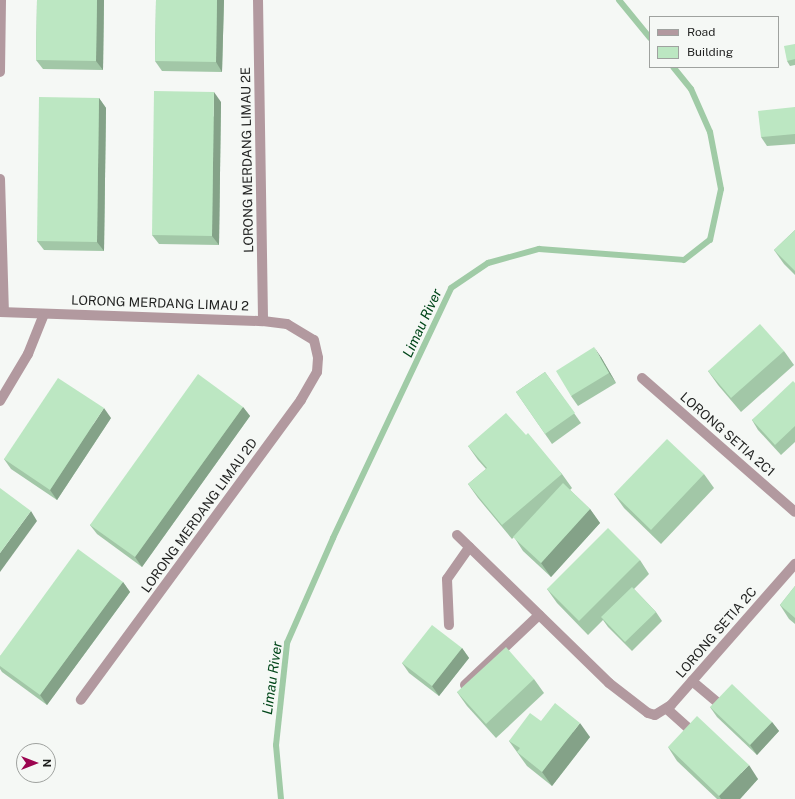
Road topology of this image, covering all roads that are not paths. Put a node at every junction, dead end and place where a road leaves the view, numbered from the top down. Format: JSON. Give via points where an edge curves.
{"nodes":[{"id":1,"x":2,"y":0,"type":"edge"},
{"id":2,"x":258,"y":0,"type":"edge"},
{"id":3,"x":0,"y":72,"type":"edge"},
{"id":4,"x":0,"y":178,"type":"edge"},
{"id":5,"x":2,"y":312,"type":"edge"},
{"id":6,"x":44,"y":314,"type":"junction"},
{"id":7,"x":263,"y":320,"type":"junction"},
{"id":8,"x":314,"y":340,"type":"joint"},
{"id":9,"x":642,"y":378,"type":"dead end"},
{"id":10,"x":0,"y":401,"type":"edge"},
{"id":11,"x":795,"y":512,"type":"edge"},
{"id":12,"x":457,"y":535,"type":"dead end"},
{"id":13,"x":469,"y":547,"type":"junction"},
{"id":14,"x":795,"y":564,"type":"edge"},
{"id":15,"x":539,"y":615,"type":"junction"},
{"id":16,"x":449,"y":625,"type":"dead end"},
{"id":17,"x":692,"y":681,"type":"junction"},
{"id":18,"x":465,"y":684,"type":"edge"},
{"id":19,"x":82,"y":700,"type":"dead end"},
{"id":20,"x":716,"y":702,"type":"edge"},
{"id":21,"x":667,"y":709,"type":"junction"},
{"id":22,"x":694,"y":733,"type":"edge"}],
"edges":[{"from":1,"to":3,"type":"street"},
{"from":2,"to":7,"type":"street","name":"LORONG MERDANG LIMAU 2E"},
{"from":4,"to":5,"type":"street"},
{"from":5,"to":6,"type":"street","name":"LORONG MERDANG LIMAU 2"},
{"from":6,"to":7,"type":"street","name":"LORONG MERDANG LIMAU 2"},
{"from":6,"to":10,"type":"street","via":[[28,354]]},
{"from":7,"to":8,"type":"street","name":"LORONG MERDANG LIMAU 2","via":[[287,324]]},
{"from":8,"to":19,"type":"street","name":"LORONG MERDANG LIMAU 2D","via":[[318,358],[317,372],[301,400]]},
{"from":9,"to":11,"type":"street","name":"LORONG SETIA 2C1"},
{"from":12,"to":13,"type":"street"},
{"from":13,"to":15,"type":"street"},
{"from":13,"to":16,"type":"street","via":[[447,579]]},
{"from":14,"to":17,"type":"street","name":"LORONG SETIA 2C"},
{"from":15,"to":18,"type":"street"},
{"from":15,"to":21,"type":"street","name":"LORONG SETIA 2C","via":[[609,683],[648,713],[655,715]]},
{"from":17,"to":20,"type":"street"},
{"from":17,"to":21,"type":"street","name":"LORONG SETIA 2C"},
{"from":21,"to":22,"type":"street"}]}
